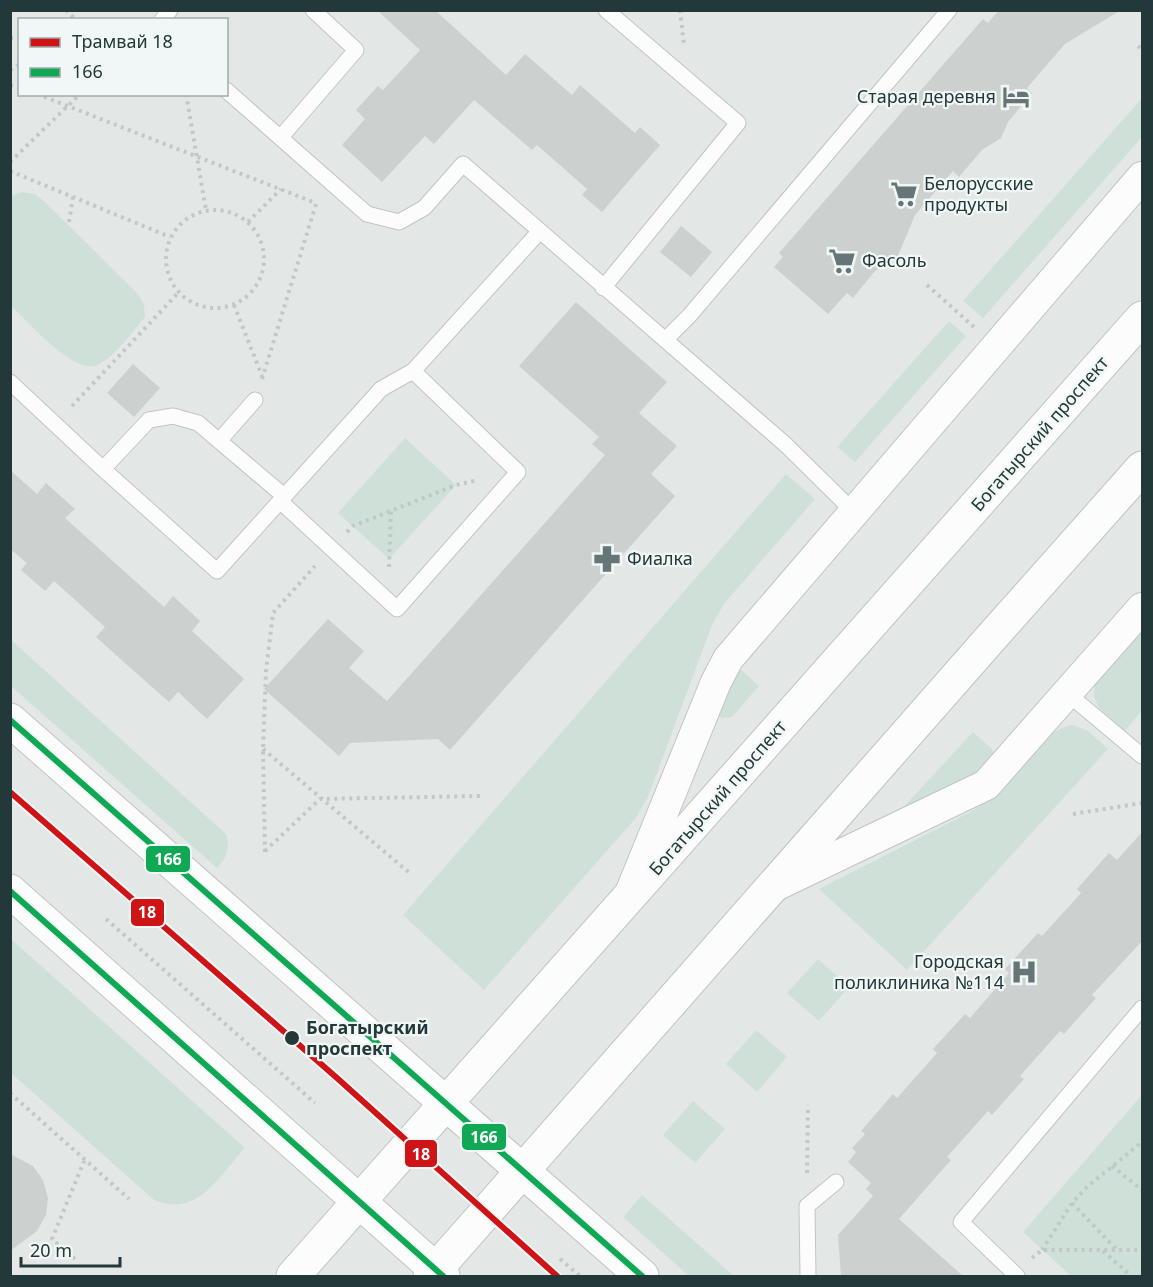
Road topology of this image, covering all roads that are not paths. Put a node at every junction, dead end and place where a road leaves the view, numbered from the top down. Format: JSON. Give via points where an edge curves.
{"nodes":[{"id":1,"x":313,"y":10,"type":"edge"},
{"id":2,"x":606,"y":10,"type":"edge"},
{"id":3,"x":949,"y":10,"type":"edge"},
{"id":4,"x":228,"y":92,"type":"edge"},
{"id":5,"x":281,"y":138,"type":"junction"},
{"id":6,"x":1143,"y":177,"type":"edge"},
{"id":7,"x":540,"y":231,"type":"junction"},
{"id":8,"x":603,"y":288,"type":"junction"},
{"id":9,"x":1143,"y":318,"type":"edge"},
{"id":10,"x":665,"y":340,"type":"junction"},
{"id":11,"x":413,"y":371,"type":"junction"},
{"id":12,"x":10,"y":382,"type":"edge"},
{"id":13,"x":255,"y":400,"type":"road end"},
{"id":14,"x":219,"y":441,"type":"junction"},
{"id":15,"x":1143,"y":468,"type":"edge"},
{"id":16,"x":103,"y":469,"type":"junction"},
{"id":17,"x":282,"y":498,"type":"junction"},
{"id":18,"x":854,"y":512,"type":"junction"},
{"id":19,"x":1143,"y":608,"type":"edge"},
{"id":20,"x":1067,"y":693,"type":"junction"},
{"id":21,"x":10,"y":720,"type":"edge"},
{"id":22,"x":1143,"y":756,"type":"edge"},
{"id":23,"x":10,"y":891,"type":"edge"},
{"id":24,"x":765,"y":891,"type":"junction"},
{"id":25,"x":626,"y":902,"type":"junction"},
{"id":26,"x":1143,"y":1008,"type":"edge"},
{"id":27,"x":447,"y":1104,"type":"junction"},
{"id":28,"x":523,"y":1171,"type":"junction"},
{"id":29,"x":836,"y":1182,"type":"dead end"},
{"id":30,"x":360,"y":1203,"type":"junction"},
{"id":31,"x":436,"y":1274,"type":"edge"},
{"id":32,"x":1012,"y":1275,"type":"edge"},
{"id":33,"x":293,"y":1276,"type":"edge"},
{"id":34,"x":642,"y":1276,"type":"edge"},
{"id":35,"x":808,"y":1276,"type":"edge"}],
"edges":[{"from":1,"to":5,"type":"lane","via":[[356,50]]},
{"from":2,"to":8,"type":"lane","via":[[738,123]]},
{"from":3,"to":10,"type":"lane"},
{"from":4,"to":5,"type":"lane"},
{"from":5,"to":7,"type":"lane","via":[[367,214],[399,222],[424,208],[463,164]]},
{"from":6,"to":18,"type":"street"},
{"from":7,"to":8,"type":"lane"},
{"from":7,"to":11,"type":"lane"},
{"from":8,"to":10,"type":"lane"},
{"from":9,"to":25,"type":"main road","name":"Богатырский проспект"},
{"from":10,"to":18,"type":"lane","via":[[786,445]]},
{"from":11,"to":17,"type":"lane","via":[[381,389]]},
{"from":11,"to":17,"type":"lane","via":[[518,472],[397,609]]},
{"from":12,"to":16,"type":"lane"},
{"from":13,"to":14,"type":"lane"},
{"from":14,"to":16,"type":"lane","via":[[198,423],[173,416],[149,420]]},
{"from":14,"to":17,"type":"lane"},
{"from":15,"to":24,"type":"main road"},
{"from":16,"to":17,"type":"lane","via":[[217,571]]},
{"from":18,"to":25,"type":"street","via":[[728,659]]},
{"from":19,"to":20,"type":"street"},
{"from":20,"to":22,"type":"lane"},
{"from":20,"to":24,"type":"street","via":[[986,785]]},
{"from":21,"to":27,"type":"main road"},
{"from":23,"to":30,"type":"main road"},
{"from":24,"to":28,"type":"main road"},
{"from":25,"to":27,"type":"main road","name":"Богатырский проспект"},
{"from":26,"to":32,"type":"lane","via":[[961,1222]]},
{"from":27,"to":28,"type":"main road"},
{"from":27,"to":30,"type":"main road","name":"Богатырский проспект"},
{"from":28,"to":31,"type":"main road"},
{"from":28,"to":34,"type":"main road"},
{"from":29,"to":35,"type":"lane","via":[[807,1206]]},
{"from":30,"to":31,"type":"main road"},
{"from":30,"to":33,"type":"main road","name":"Богатырский проспект"}]}
